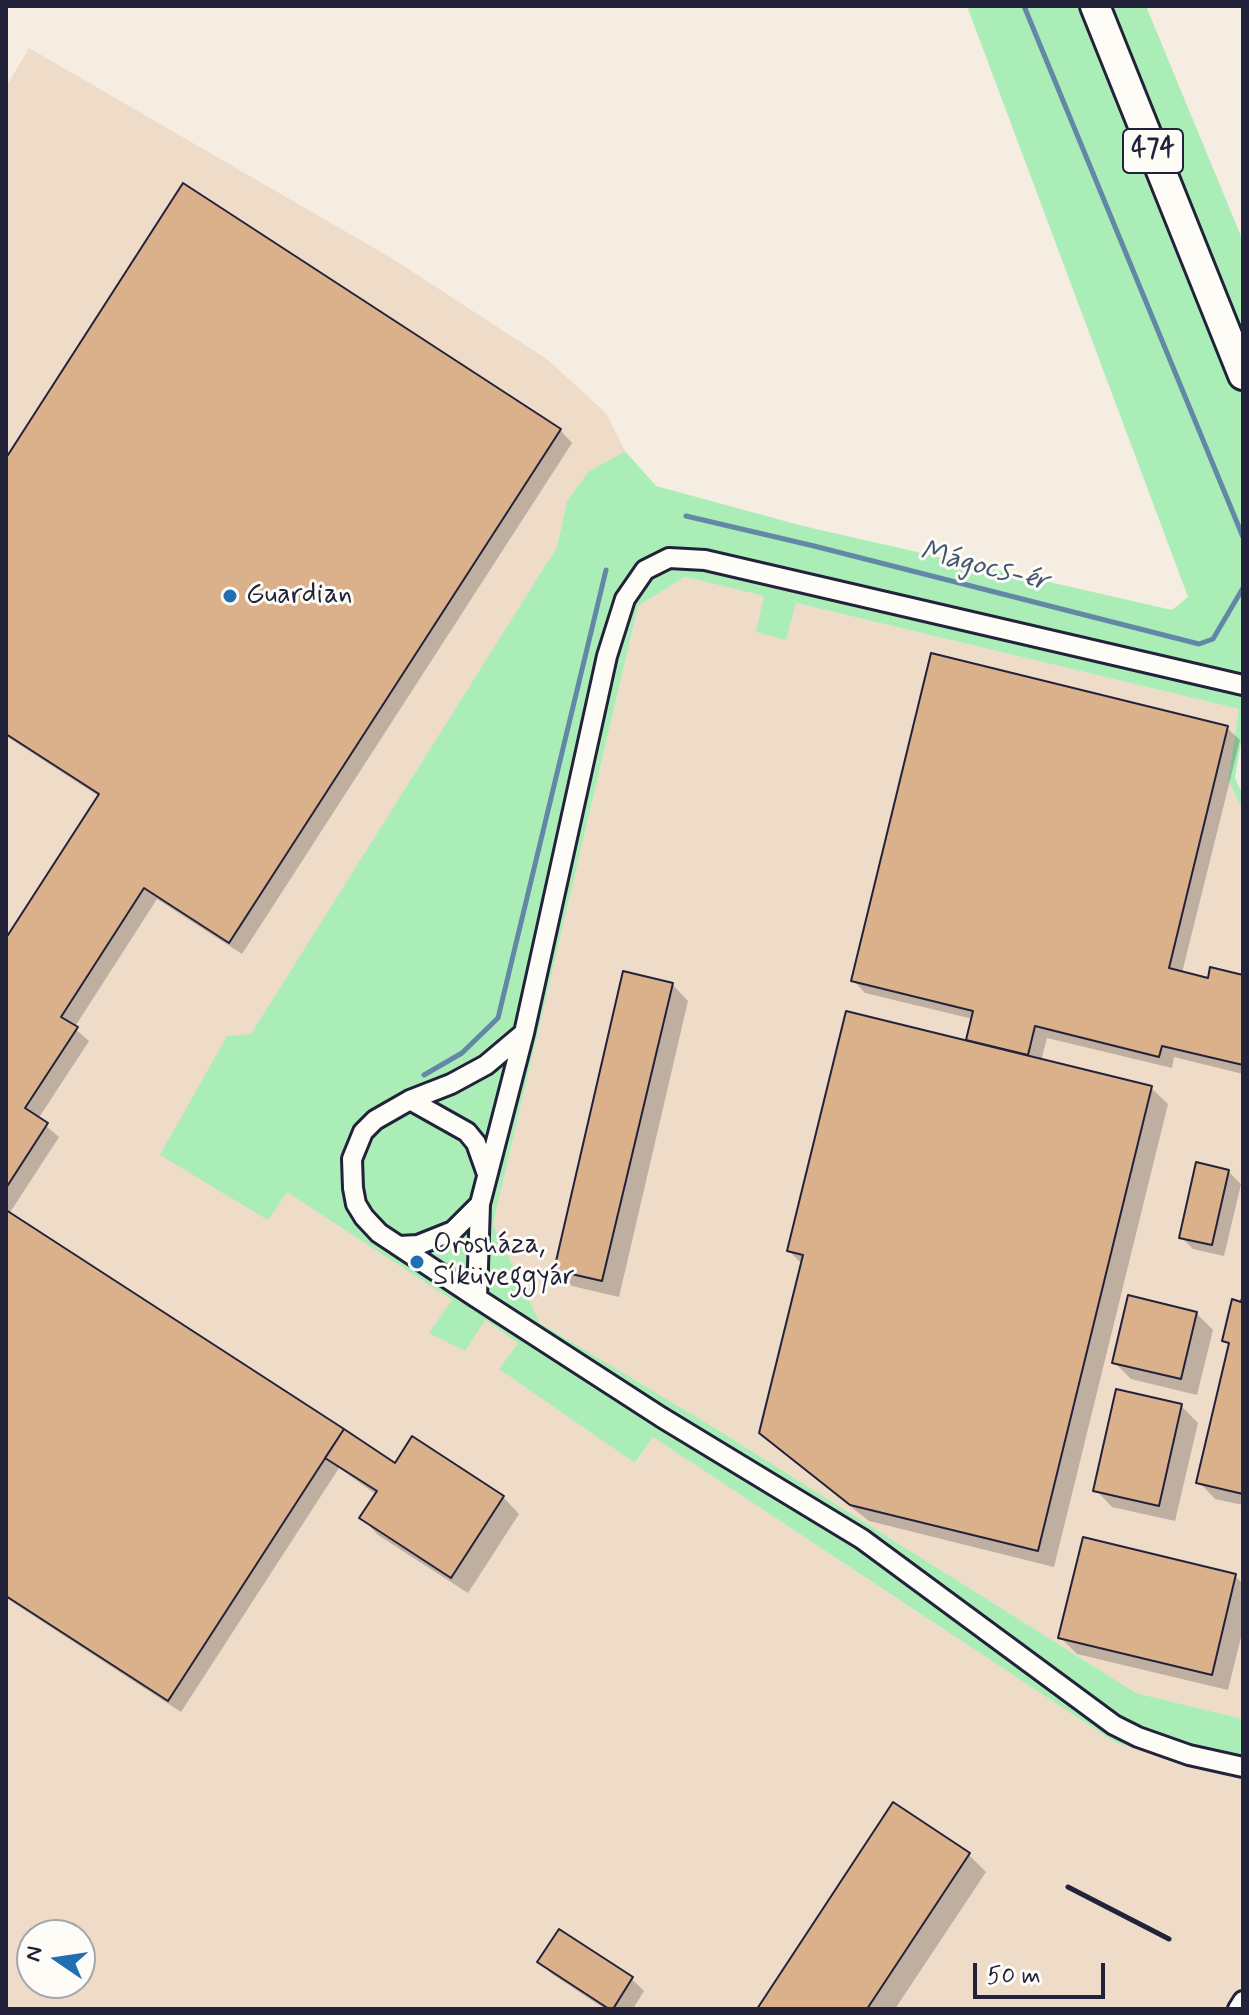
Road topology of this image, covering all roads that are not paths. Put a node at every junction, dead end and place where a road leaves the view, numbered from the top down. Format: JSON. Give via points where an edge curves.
{"nodes":[{"id":1,"x":1095,"y":6,"type":"edge"},
{"id":2,"x":1243,"y":375,"type":"edge"},
{"id":3,"x":1243,"y":685,"type":"edge"},
{"id":4,"x":524,"y":1033,"type":"junction"},
{"id":5,"x":410,"y":1100,"type":"junction"},
{"id":6,"x":487,"y":1175,"type":"junction"},
{"id":7,"x":480,"y":1204,"type":"junction"},
{"id":8,"x":399,"y":1246,"type":"junction"},
{"id":9,"x":477,"y":1298,"type":"junction"},
{"id":10,"x":1243,"y":1767,"type":"edge"},
{"id":11,"x":1243,"y":2001,"type":"edge"},
{"id":12,"x":1238,"y":2009,"type":"edge"}],
"edges":[{"from":1,"to":2,"type":"main road","number":"474"},
{"from":3,"to":4,"type":"street","via":[[705,560],[660,561],[631,587],[607,656]]},
{"from":4,"to":5,"type":"street","via":[[486,1065]]},
{"from":4,"to":6,"type":"street"},
{"from":5,"to":6,"type":"street","via":[[467,1132]]},
{"from":5,"to":8,"type":"street","via":[[363,1132],[352,1159],[356,1204],[379,1233]]},
{"from":6,"to":7,"type":"street"},
{"from":7,"to":8,"type":"street","via":[[446,1235]]},
{"from":7,"to":9,"type":"street"},
{"from":8,"to":9,"type":"street"},
{"from":9,"to":10,"type":"street","via":[[862,1539],[1114,1725],[1176,1750]]},
{"from":11,"to":12,"type":"street"}]}
